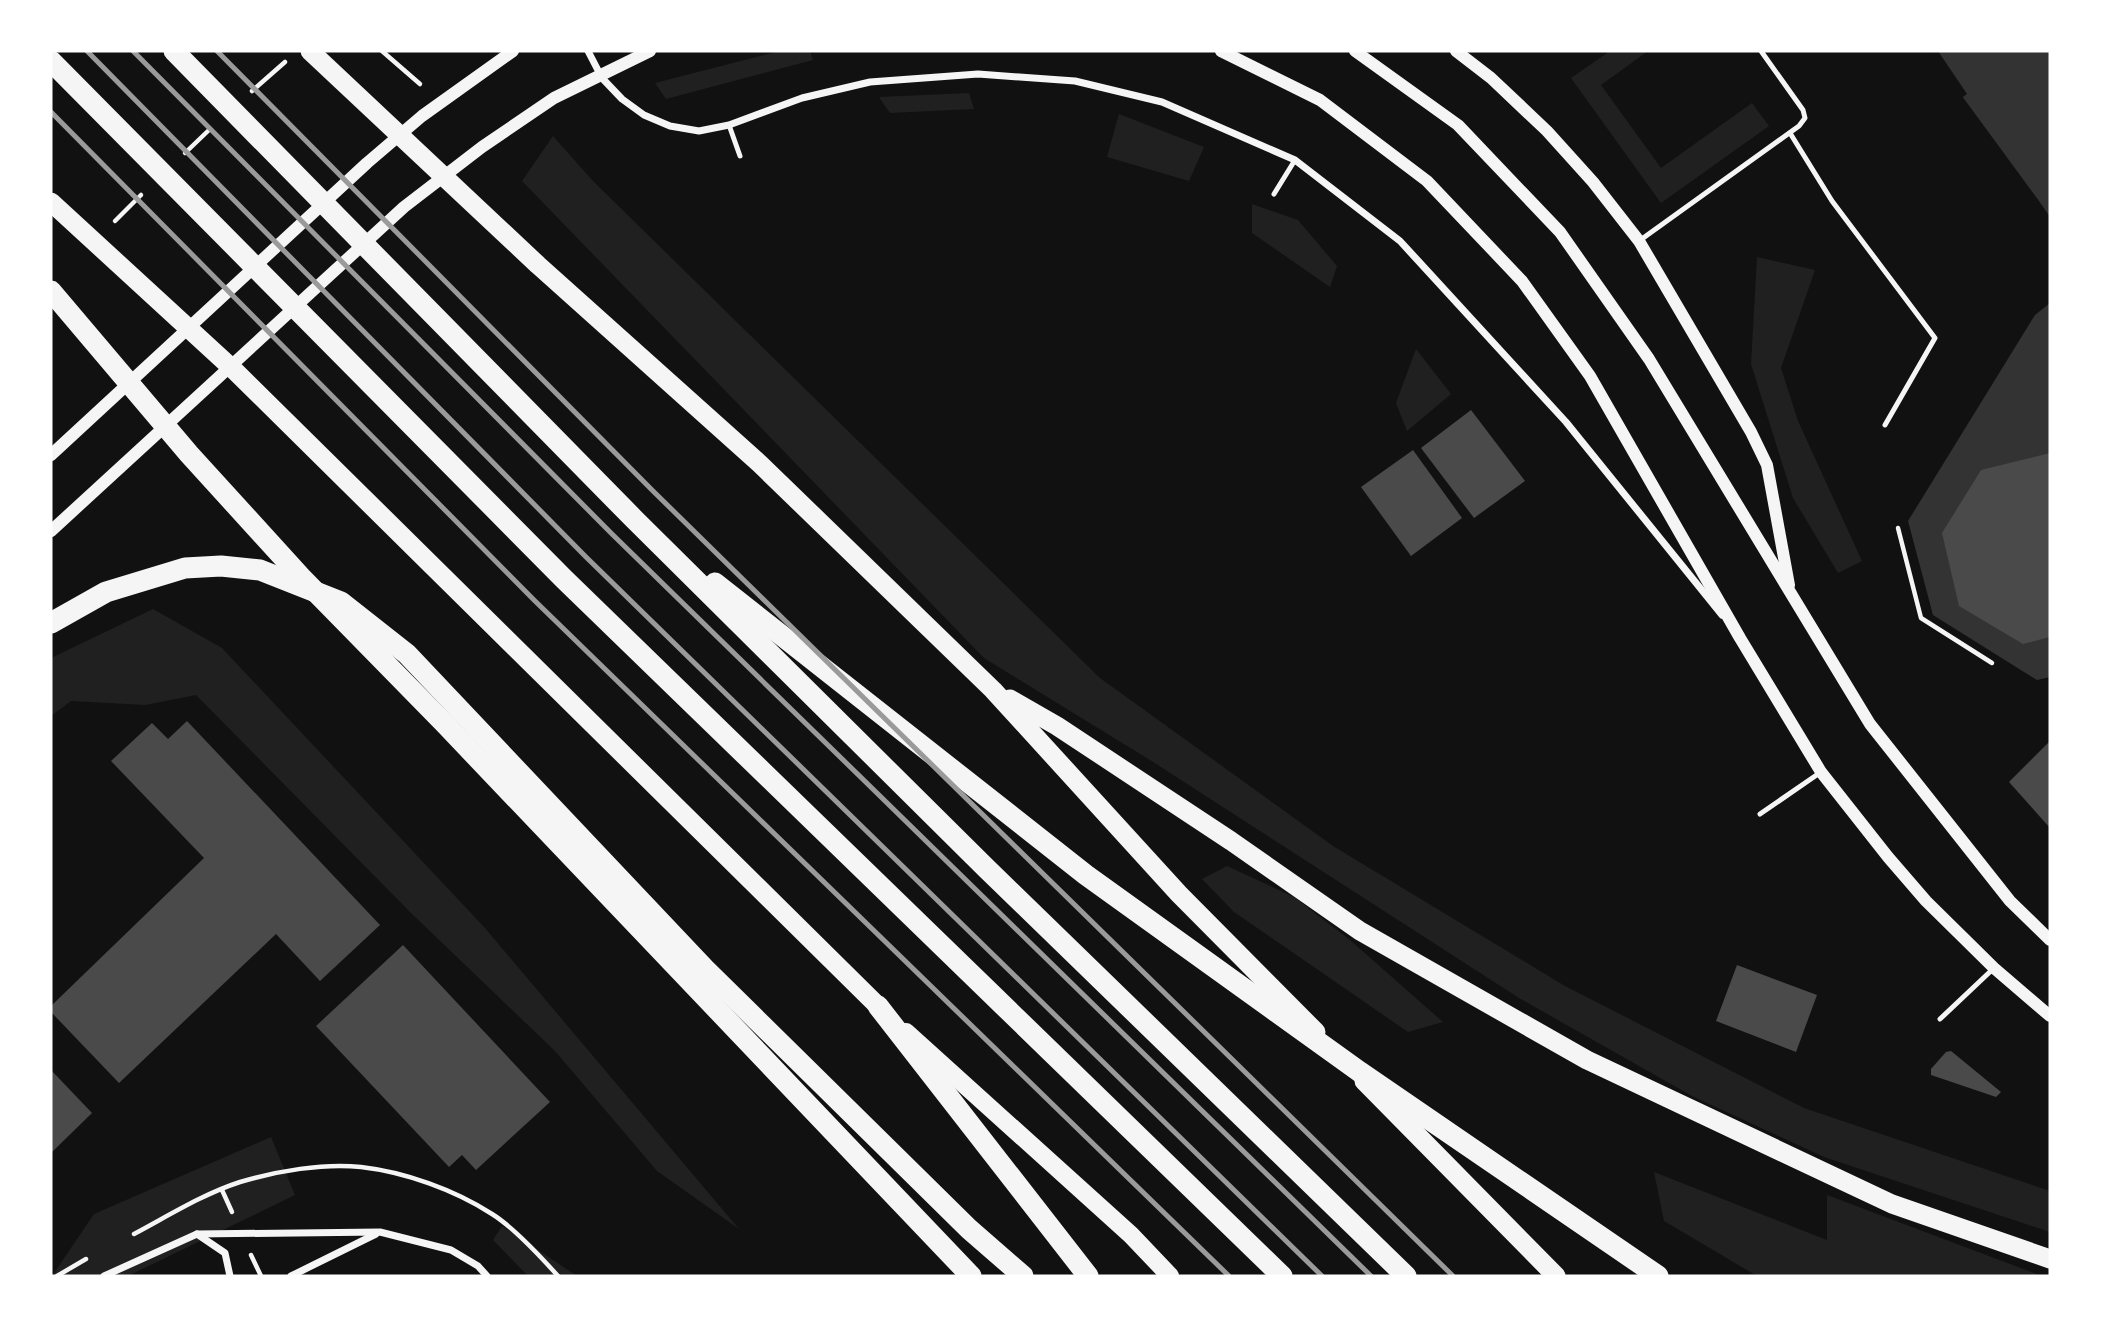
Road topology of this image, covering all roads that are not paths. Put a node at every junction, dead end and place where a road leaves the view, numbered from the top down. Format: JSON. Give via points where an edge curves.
{"nodes":[{"id":1,"x":174,"y":51,"type":"edge"},
{"id":2,"x":310,"y":51,"type":"edge"},
{"id":3,"x":513,"y":51,"type":"edge"},
{"id":4,"x":588,"y":51,"type":"edge"},
{"id":5,"x":650,"y":51,"type":"edge"},
{"id":6,"x":1222,"y":51,"type":"edge"},
{"id":7,"x":1355,"y":51,"type":"edge"},
{"id":8,"x":1456,"y":51,"type":"edge"},
{"id":9,"x":1761,"y":51,"type":"edge"},
{"id":10,"x":51,"y":61,"type":"edge"},
{"id":11,"x":729,"y":125,"type":"junction"},
{"id":12,"x":1790,"y":133,"type":"junction"},
{"id":13,"x":740,"y":156,"type":"dead end"},
{"id":14,"x":1295,"y":160,"type":"junction"},
{"id":15,"x":1274,"y":194,"type":"dead end"},
{"id":16,"x":51,"y":202,"type":"edge"},
{"id":17,"x":1639,"y":241,"type":"junction"},
{"id":18,"x":51,"y":291,"type":"edge"},
{"id":19,"x":1885,"y":425,"type":"dead end"},
{"id":20,"x":51,"y":455,"type":"edge"},
{"id":21,"x":634,"y":519,"type":"junction"},
{"id":22,"x":51,"y":531,"type":"edge"},
{"id":23,"x":1791,"y":592,"type":"junction"},
{"id":24,"x":51,"y":623,"type":"edge"},
{"id":25,"x":1740,"y":638,"type":"junction"},
{"id":26,"x":993,"y":690,"type":"junction"},
{"id":27,"x":1821,"y":772,"type":"junction"},
{"id":28,"x":1760,"y":814,"type":"dead end"},
{"id":29,"x":2050,"y":940,"type":"edge"},
{"id":30,"x":1994,"y":968,"type":"junction"},
{"id":31,"x":878,"y":1006,"type":"junction"},
{"id":32,"x":2050,"y":1016,"type":"edge"},
{"id":33,"x":1940,"y":1019,"type":"dead end"},
{"id":34,"x":380,"y":1232,"type":"junction"},
{"id":35,"x":197,"y":1234,"type":"junction"},
{"id":36,"x":2050,"y":1259,"type":"edge"},
{"id":37,"x":104,"y":1276,"type":"edge"},
{"id":38,"x":230,"y":1276,"type":"edge"},
{"id":39,"x":291,"y":1276,"type":"edge"},
{"id":40,"x":487,"y":1276,"type":"edge"},
{"id":41,"x":971,"y":1276,"type":"edge"},
{"id":42,"x":1023,"y":1276,"type":"edge"},
{"id":43,"x":1088,"y":1276,"type":"edge"},
{"id":44,"x":1171,"y":1276,"type":"edge"},
{"id":45,"x":1282,"y":1276,"type":"edge"},
{"id":46,"x":1406,"y":1276,"type":"edge"},
{"id":47,"x":1556,"y":1276,"type":"edge"},
{"id":48,"x":1658,"y":1276,"type":"edge"}],
"edges":[{"from":1,"to":21,"type":"highway"},
{"from":2,"to":26,"type":"highway","via":[[760,464]]},
{"from":3,"to":20,"type":"street","via":[[422,116],[367,163]]},
{"from":4,"to":11,"type":"street","via":[[602,78],[644,115],[699,131]]},
{"from":5,"to":22,"type":"street","via":[[554,98],[404,207]]},
{"from":6,"to":25,"type":"street","via":[[1320,100],[1427,181],[1522,281],[1590,376]]},
{"from":7,"to":23,"type":"street","via":[[1458,125],[1560,232],[1649,359]]},
{"from":8,"to":17,"type":"street","via":[[1547,131]]},
{"from":9,"to":12,"type":"lane","via":[[1803,110],[1805,118]]},
{"from":10,"to":45,"type":"highway","via":[[574,589]]},
{"from":11,"to":13,"type":"lane"},
{"from":11,"to":14,"type":"street","via":[[802,98],[870,82],[978,74],[1074,81],[1162,102]]},
{"from":12,"to":17,"type":"lane"},
{"from":12,"to":19,"type":"lane","via":[[1832,201],[1935,338]]},
{"from":14,"to":15,"type":"lane"},
{"from":14,"to":25,"type":"street","via":[[1400,241],[1566,422]]},
{"from":16,"to":31,"type":"highway","via":[[235,372]]},
{"from":17,"to":23,"type":"street","via":[[1767,465]]},
{"from":18,"to":41,"type":"highway","via":[[180,444],[301,577]]},
{"from":21,"to":46,"type":"highway"},
{"from":21,"to":48,"type":"highway","via":[[1086,875],[1360,1072]]},
{"from":23,"to":29,"type":"street","via":[[1870,724],[2010,901]]},
{"from":24,"to":42,"type":"highway","via":[[106,592],[186,568],[260,570],[341,602],[407,654],[705,969]]},
{"from":25,"to":27,"type":"street"},
{"from":26,"to":36,"type":"highway","via":[[1057,726],[1360,931],[1587,1060],[1892,1204]]},
{"from":26,"to":47,"type":"highway","via":[[1179,894]]},
{"from":27,"to":28,"type":"lane"},
{"from":27,"to":30,"type":"street","via":[[1888,858]]},
{"from":30,"to":32,"type":"street"},
{"from":30,"to":33,"type":"lane"},
{"from":31,"to":43,"type":"highway"},
{"from":31,"to":44,"type":"main road"},
{"from":34,"to":35,"type":"street"},
{"from":34,"to":39,"type":"street"},
{"from":34,"to":40,"type":"street","via":[[452,1250]]},
{"from":35,"to":37,"type":"street"},
{"from":35,"to":38,"type":"street","via":[[225,1253]]}]}
